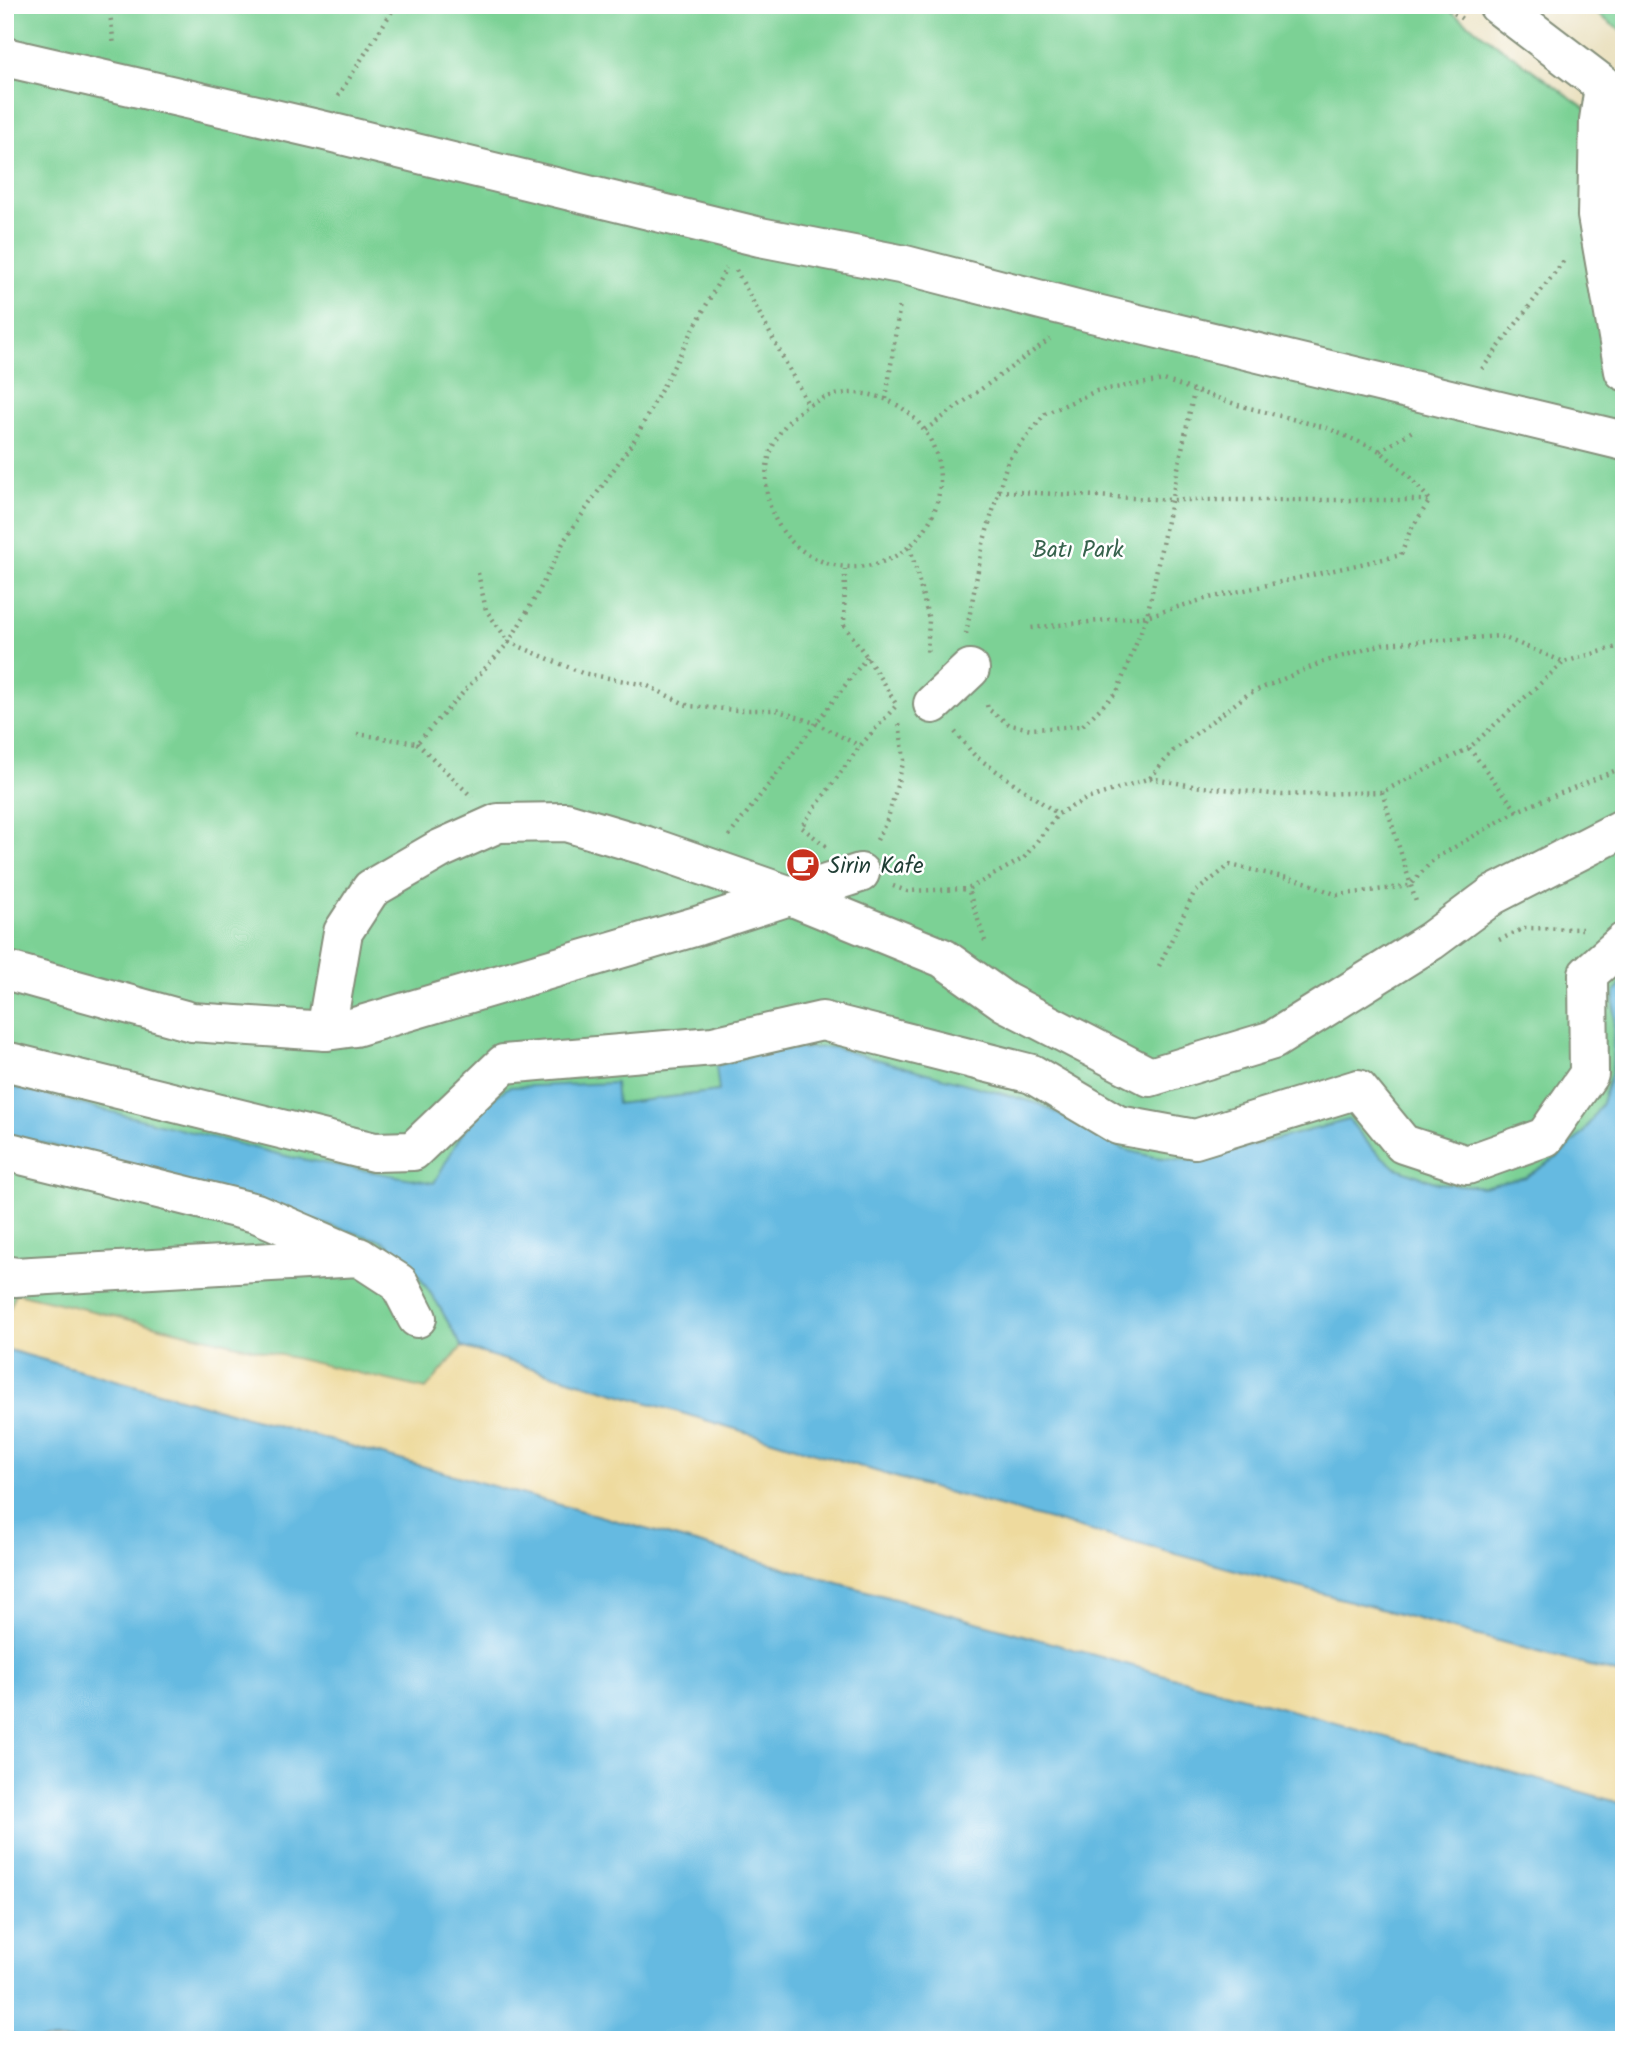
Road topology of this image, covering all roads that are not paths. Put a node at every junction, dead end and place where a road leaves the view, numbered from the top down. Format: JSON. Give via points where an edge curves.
{"nodes":[{"id":1,"x":1497,"y":5,"type":"edge"},
{"id":2,"x":5,"y":57,"type":"edge"},
{"id":3,"x":1617,"y":95,"type":"edge"},
{"id":4,"x":1624,"y":371,"type":"edge"},
{"id":5,"x":1624,"y":441,"type":"edge"},
{"id":6,"x":970,"y":669,"type":"road end"},
{"id":7,"x":916,"y":697,"type":"road end"},
{"id":8,"x":1624,"y":828,"type":"edge"},
{"id":9,"x":860,"y":873,"type":"road end"},
{"id":10,"x":788,"y":895,"type":"junction"},
{"id":11,"x":1623,"y":942,"type":"edge"},
{"id":12,"x":5,"y":970,"type":"edge"},
{"id":13,"x":326,"y":1031,"type":"junction"},
{"id":14,"x":5,"y":1061,"type":"edge"},
{"id":15,"x":5,"y":1151,"type":"edge"},
{"id":16,"x":359,"y":1257,"type":"junction"},
{"id":17,"x":5,"y":1275,"type":"edge"},
{"id":18,"x":417,"y":1318,"type":"dead end"}],
"edges":[{"from":1,"to":3,"type":"street"},
{"from":2,"to":5,"type":"street","via":[[760,237],[905,265]]},
{"from":3,"to":4,"type":"street","via":[[1599,120],[1597,216]]},
{"from":6,"to":7,"type":"street"},
{"from":8,"to":10,"type":"street","via":[[1493,895],[1431,941],[1273,1040],[1150,1077],[1005,1002],[943,958]]},
{"from":9,"to":10,"type":"street"},
{"from":10,"to":13,"type":"street","via":[[671,934],[355,1027]]},
{"from":10,"to":13,"type":"street","via":[[566,822],[499,823],[440,849],[371,889],[343,932]]},
{"from":11,"to":14,"type":"street","via":[[1588,974],[1589,1074],[1545,1137],[1467,1165],[1403,1144],[1358,1089],[1195,1139],[1118,1125],[1032,1074],[822,1021],[713,1046],[504,1064],[413,1151],[374,1152]]},
{"from":12,"to":13,"type":"street","via":[[192,1022]]},
{"from":15,"to":16,"type":"street","via":[[256,1213]]},
{"from":16,"to":17,"type":"street"},
{"from":16,"to":18,"type":"street","via":[[399,1283]]}]}
